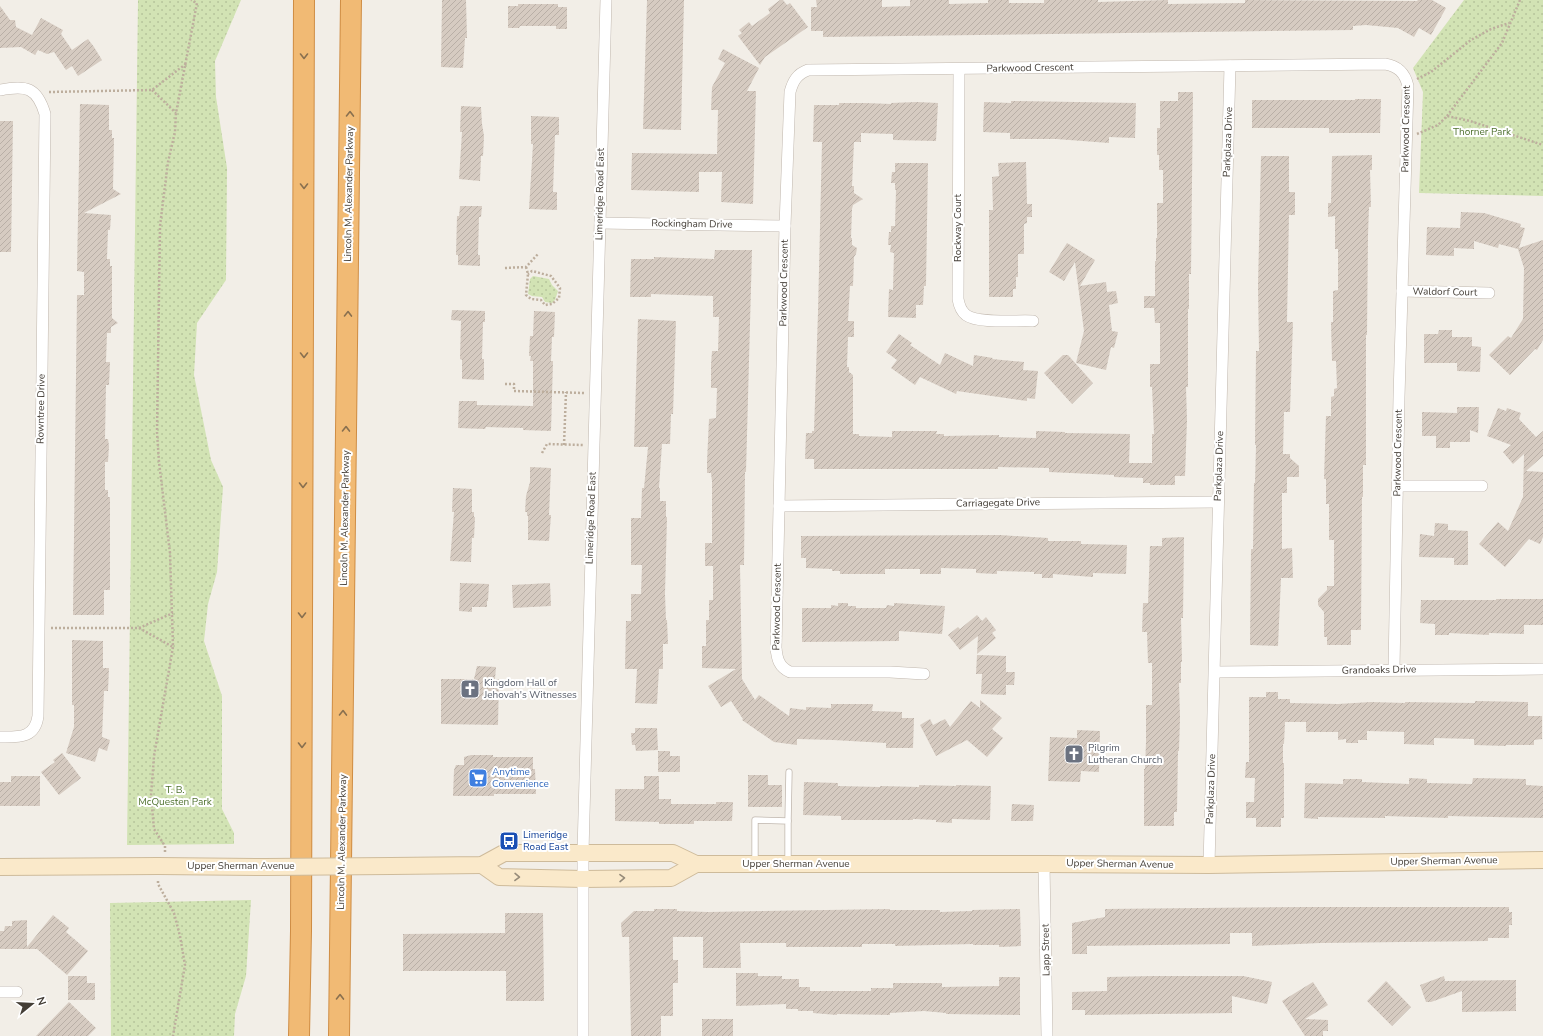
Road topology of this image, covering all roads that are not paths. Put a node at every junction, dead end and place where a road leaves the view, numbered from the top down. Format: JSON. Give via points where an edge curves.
{"nodes":[{"id":1,"x":351,"y":0,"type":"edge"},
{"id":2,"x":606,"y":0,"type":"edge"},
{"id":3,"x":303,"y":6,"type":"edge"},
{"id":4,"x":1230,"y":66,"type":"junction"},
{"id":5,"x":960,"y":70,"type":"junction"},
{"id":6,"x":0,"y":90,"type":"edge"},
{"id":7,"x":600,"y":223,"type":"junction"},
{"id":8,"x":785,"y":226,"type":"junction"},
{"id":9,"x":1402,"y":291,"type":"junction"},
{"id":10,"x":1489,"y":293,"type":"dead end"},
{"id":11,"x":1033,"y":321,"type":"dead end"},
{"id":12,"x":1398,"y":486,"type":"junction"},
{"id":13,"x":1482,"y":486,"type":"dead end"},
{"id":14,"x":1218,"y":502,"type":"junction"},
{"id":15,"x":779,"y":506,"type":"junction"},
{"id":16,"x":1394,"y":669,"type":"junction"},
{"id":17,"x":1543,"y":669,"type":"edge"},
{"id":18,"x":1215,"y":672,"type":"junction"},
{"id":19,"x":924,"y":674,"type":"dead end"},
{"id":20,"x":0,"y":737,"type":"edge"},
{"id":21,"x":789,"y":772,"type":"dead end"},
{"id":22,"x":788,"y":821,"type":"junction"},
{"id":23,"x":583,"y":852,"type":"junction"},
{"id":24,"x":1543,"y":860,"type":"edge"},
{"id":25,"x":696,"y":864,"type":"junction"},
{"id":26,"x":755,"y":864,"type":"junction"},
{"id":27,"x":788,"y":864,"type":"junction"},
{"id":28,"x":1044,"y":864,"type":"junction"},
{"id":29,"x":482,"y":865,"type":"junction"},
{"id":30,"x":1209,"y":865,"type":"junction"},
{"id":31,"x":0,"y":868,"type":"edge"},
{"id":32,"x":583,"y":879,"type":"junction"},
{"id":33,"x":0,"y":992,"type":"edge"},
{"id":34,"x":17,"y":992,"type":"dead end"},
{"id":35,"x":299,"y":1036,"type":"edge"},
{"id":36,"x":340,"y":1036,"type":"edge"},
{"id":37,"x":583,"y":1036,"type":"edge"},
{"id":38,"x":1048,"y":1036,"type":"edge"}],
"edges":[{"from":36,"to":1,"type":"highway","name":"Lincoln M. Alexander Parkway","one_way":true},
{"from":2,"to":7,"type":"street","name":"Limeridge Road East"},
{"from":3,"to":35,"type":"highway","one_way":true},
{"from":4,"to":5,"type":"street","name":"Parkwood Crescent"},
{"from":4,"to":9,"type":"street","name":"Parkwood Crescent","via":[[1385,64],[1392,65],[1403,73],[1408,86]]},
{"from":4,"to":14,"type":"street","name":"Parkplaza Drive"},
{"from":5,"to":8,"type":"street","name":"Parkwood Crescent","via":[[808,70],[801,73],[790,92]]},
{"from":5,"to":11,"type":"street","name":"Rockway Court","via":[[960,307],[965,314],[977,320]]},
{"from":6,"to":20,"type":"street","name":"Rowntree Drive","via":[[21,87],[34,92],[45,114],[37,721],[24,736]]},
{"from":7,"to":8,"type":"street","name":"Rockingham Drive"},
{"from":7,"to":23,"type":"street","name":"Limeridge Road East"},
{"from":8,"to":15,"type":"street","name":"Parkwood Crescent"},
{"from":9,"to":10,"type":"street","name":"Waldorf Court"},
{"from":9,"to":12,"type":"street","name":"Parkwood Crescent"},
{"from":12,"to":13,"type":"street"},
{"from":12,"to":16,"type":"street","name":"Parkwood Crescent"},
{"from":14,"to":15,"type":"street","name":"Carriagegate Drive"},
{"from":14,"to":18,"type":"street","name":"Parkplaza Drive"},
{"from":15,"to":19,"type":"street","name":"Parkwood Crescent","via":[[776,648],[777,659],[784,670]]},
{"from":16,"to":17,"type":"street","name":"Grandoaks Drive"},
{"from":16,"to":18,"type":"street","name":"Grandoaks Drive"},
{"from":18,"to":30,"type":"street","name":"Parkplaza Drive"},
{"from":21,"to":22,"type":"lane"},
{"from":22,"to":26,"type":"lane","via":[[755,820]]},
{"from":22,"to":27,"type":"lane"},
{"from":23,"to":25,"type":"main road","name":"Upper Sherman Avenue","via":[[673,853]]},
{"from":23,"to":29,"type":"main road","name":"Upper Sherman Avenue","via":[[504,853]]},
{"from":23,"to":32,"type":"street","name":"Limeridge Road East"},
{"from":24,"to":30,"type":"main road","name":"Upper Sherman Avenue"},
{"from":25,"to":26,"type":"main road","name":"Upper Sherman Avenue"},
{"from":32,"to":25,"type":"main road","name":"Upper Sherman Avenue","one_way":true,"via":[[671,878]]},
{"from":26,"to":27,"type":"main road","name":"Upper Sherman Avenue"},
{"from":27,"to":28,"type":"main road","name":"Upper Sherman Avenue"},
{"from":28,"to":30,"type":"main road","name":"Upper Sherman Avenue"},
{"from":28,"to":38,"type":"street","name":"Lapp Street"},
{"from":29,"to":31,"type":"main road","name":"Upper Sherman Avenue","bridge":true},
{"from":29,"to":32,"type":"main road","name":"Upper Sherman Avenue","one_way":true,"via":[[499,877]]},
{"from":32,"to":37,"type":"street","name":"Limeridge Road East"},
{"from":33,"to":34,"type":"street"}]}
